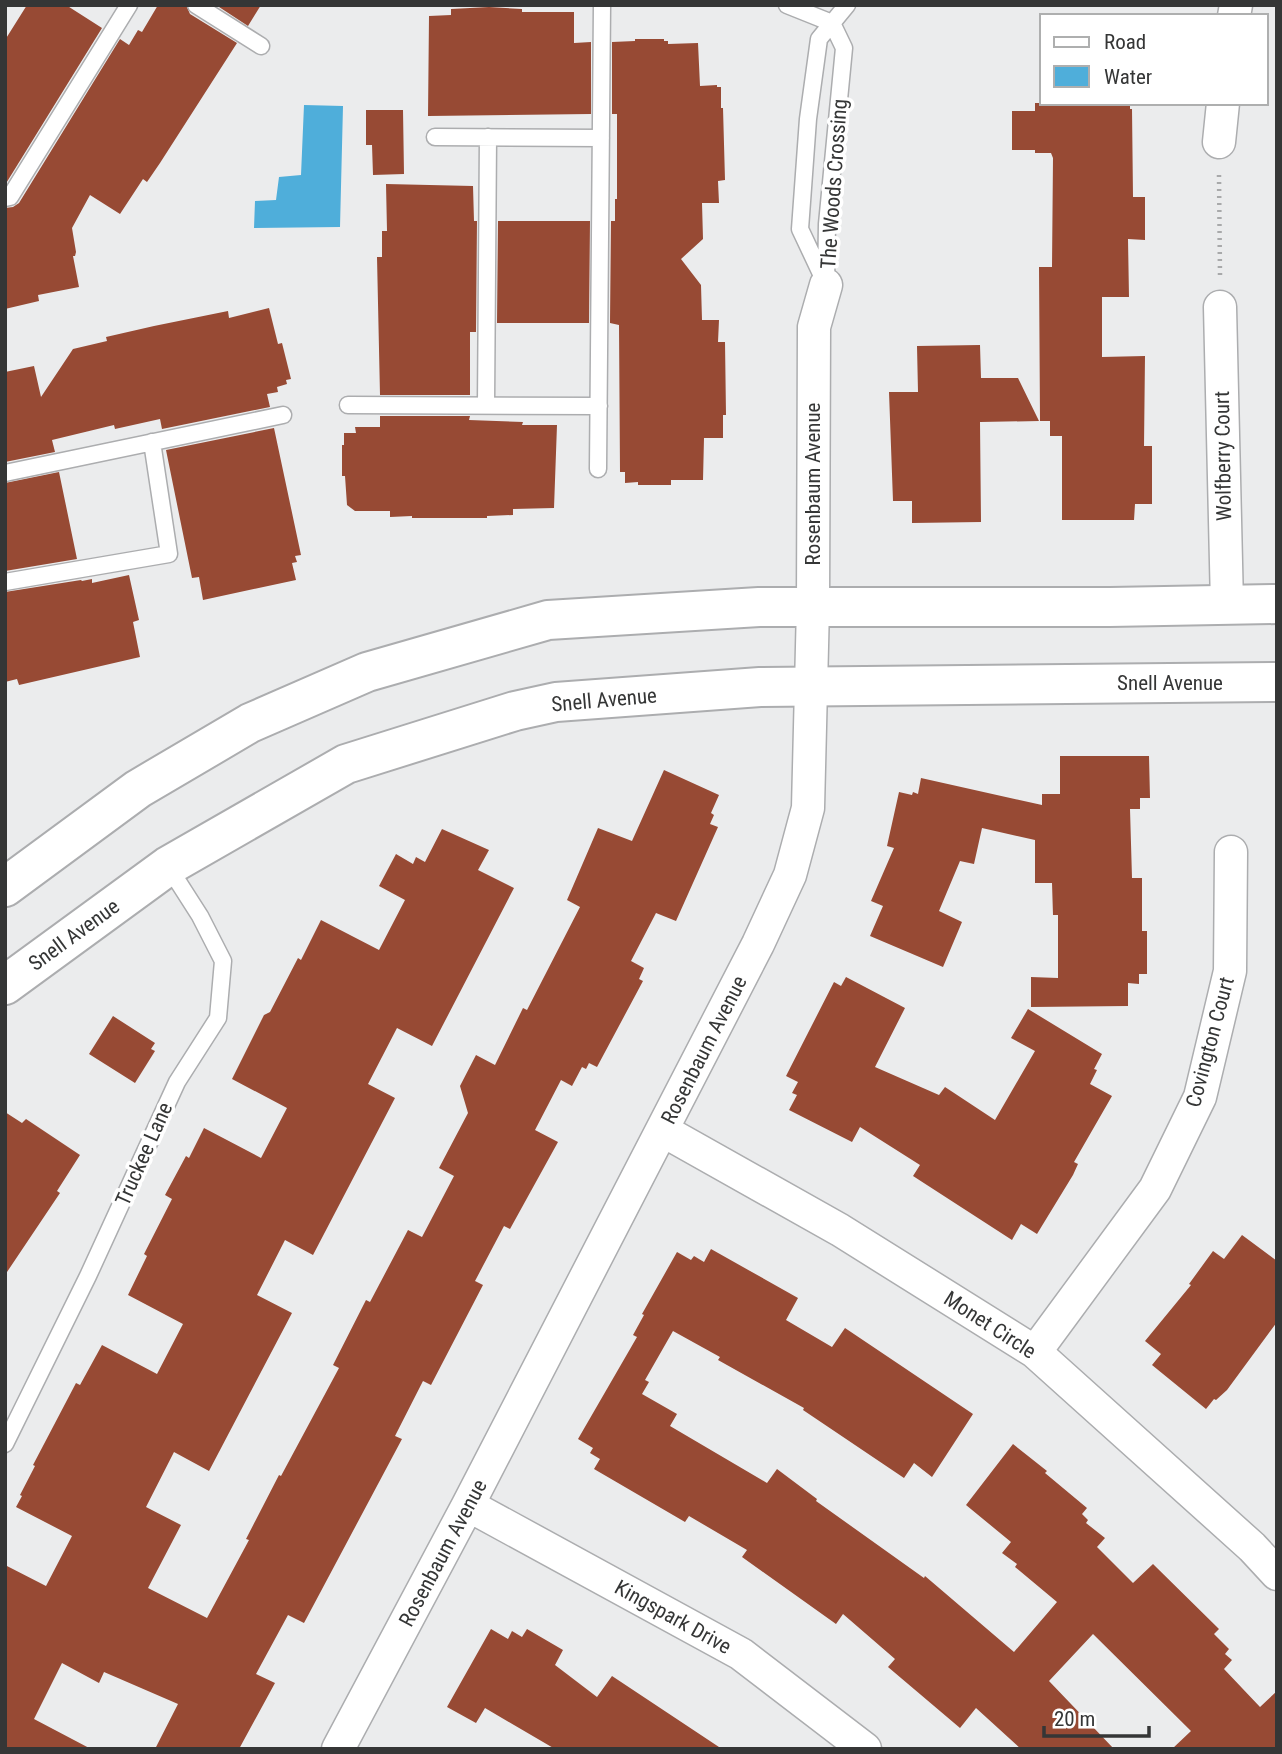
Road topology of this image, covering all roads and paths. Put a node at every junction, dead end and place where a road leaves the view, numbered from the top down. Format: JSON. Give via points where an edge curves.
{"nodes":[{"id":1,"x":129,"y":5,"type":"edge"},
{"id":2,"x":196,"y":5,"type":"edge"},
{"id":3,"x":602,"y":5,"type":"edge"},
{"id":4,"x":787,"y":5,"type":"edge"},
{"id":5,"x":847,"y":5,"type":"edge"},
{"id":6,"x":832,"y":23,"type":"junction"},
{"id":7,"x":261,"y":46,"type":"dead end"},
{"id":8,"x":1223,"y":105,"type":"edge"},
{"id":9,"x":806,"y":136,"type":"junction"},
{"id":10,"x":435,"y":137,"type":"dead end"},
{"id":11,"x":488,"y":137,"type":"junction"},
{"id":12,"x":601,"y":138,"type":"junction"},
{"id":13,"x":836,"y":138,"type":"junction"},
{"id":14,"x":1219,"y":142,"type":"joint"},
{"id":15,"x":5,"y":198,"type":"edge"},
{"id":16,"x":826,"y":285,"type":"junction"},
{"id":17,"x":1220,"y":307,"type":"joint"},
{"id":18,"x":348,"y":405,"type":"dead end"},
{"id":19,"x":486,"y":405,"type":"junction"},
{"id":20,"x":599,"y":407,"type":"junction"},
{"id":21,"x":283,"y":415,"type":"dead end"},
{"id":22,"x":152,"y":442,"type":"junction"},
{"id":23,"x":598,"y":469,"type":"dead end"},
{"id":24,"x":5,"y":474,"type":"edge"},
{"id":25,"x":5,"y":582,"type":"edge"},
{"id":26,"x":1277,"y":604,"type":"edge"},
{"id":27,"x":1227,"y":605,"type":"junction"},
{"id":28,"x":813,"y":606,"type":"junction"},
{"id":29,"x":1277,"y":682,"type":"edge"},
{"id":30,"x":811,"y":686,"type":"junction"},
{"id":31,"x":1231,"y":852,"type":"dead end"},
{"id":32,"x":168,"y":866,"type":"junction"},
{"id":33,"x":5,"y":887,"type":"edge"},
{"id":34,"x":5,"y":985,"type":"edge"},
{"id":35,"x":662,"y":1130,"type":"junction"},
{"id":36,"x":1035,"y":1352,"type":"junction"},
{"id":37,"x":5,"y":1444,"type":"edge"},
{"id":38,"x":468,"y":1505,"type":"junction"},
{"id":39,"x":1277,"y":1574,"type":"edge"},
{"id":40,"x":338,"y":1749,"type":"edge"},
{"id":41,"x":864,"y":1749,"type":"edge"}],
"edges":[{"from":1,"to":15,"type":"lane","via":[[10,197]]},
{"from":2,"to":7,"type":"lane"},
{"from":3,"to":12,"type":"lane"},
{"from":4,"to":6,"type":"lane"},
{"from":5,"to":6,"type":"lane"},
{"from":6,"to":9,"type":"lane","name":"The Woods Crossing","via":[[819,39]]},
{"from":6,"to":13,"type":"lane","name":"The Woods Crossing","via":[[845,48]]},
{"from":8,"to":14,"type":"street"},
{"from":9,"to":13,"type":"lane"},
{"from":9,"to":16,"type":"lane","name":"The Woods Crossing","via":[[800,229]]},
{"from":10,"to":11,"type":"lane"},
{"from":11,"to":12,"type":"lane"},
{"from":11,"to":19,"type":"lane"},
{"from":12,"to":20,"type":"lane"},
{"from":13,"to":16,"type":"lane","name":"The Woods Crossing"},
{"from":14,"to":17,"type":"path"},
{"from":16,"to":28,"type":"street","name":"Rosenbaum Avenue","via":[[814,327]]},
{"from":17,"to":27,"type":"street","name":"Wolfberry Court"},
{"from":18,"to":19,"type":"lane"},
{"from":19,"to":20,"type":"lane"},
{"from":20,"to":23,"type":"lane"},
{"from":21,"to":22,"type":"lane"},
{"from":22,"to":24,"type":"lane"},
{"from":22,"to":25,"type":"lane","via":[[169,554]]},
{"from":26,"to":27,"type":"main road"},
{"from":27,"to":28,"type":"main road"},
{"from":28,"to":30,"type":"street","name":"Rosenbaum Avenue"},
{"from":28,"to":33,"type":"main road","via":[[548,620],[367,672],[250,723],[138,789]]},
{"from":29,"to":30,"type":"main road","name":"Snell Avenue"},
{"from":30,"to":32,"type":"main road","name":"Snell Avenue","via":[[556,702],[515,711],[346,764]]},
{"from":30,"to":35,"type":"street","name":"Rosenbaum Avenue","via":[[808,808],[790,875]]},
{"from":31,"to":36,"type":"street","name":"Covington Court","via":[[1230,971],[1200,1097],[1155,1189]]},
{"from":32,"to":34,"type":"main road","name":"Snell Avenue"},
{"from":32,"to":37,"type":"lane","name":"Truckee Lane","via":[[223,961],[218,1018],[177,1082]]},
{"from":35,"to":36,"type":"street","name":"Monet Circle","via":[[840,1230]]},
{"from":35,"to":38,"type":"street","name":"Rosenbaum Avenue"},
{"from":36,"to":39,"type":"street","name":"Monet Circle"},
{"from":38,"to":40,"type":"street","name":"Rosenbaum Avenue"},
{"from":38,"to":41,"type":"street","name":"Kingspark Drive","via":[[741,1654]]}]}
